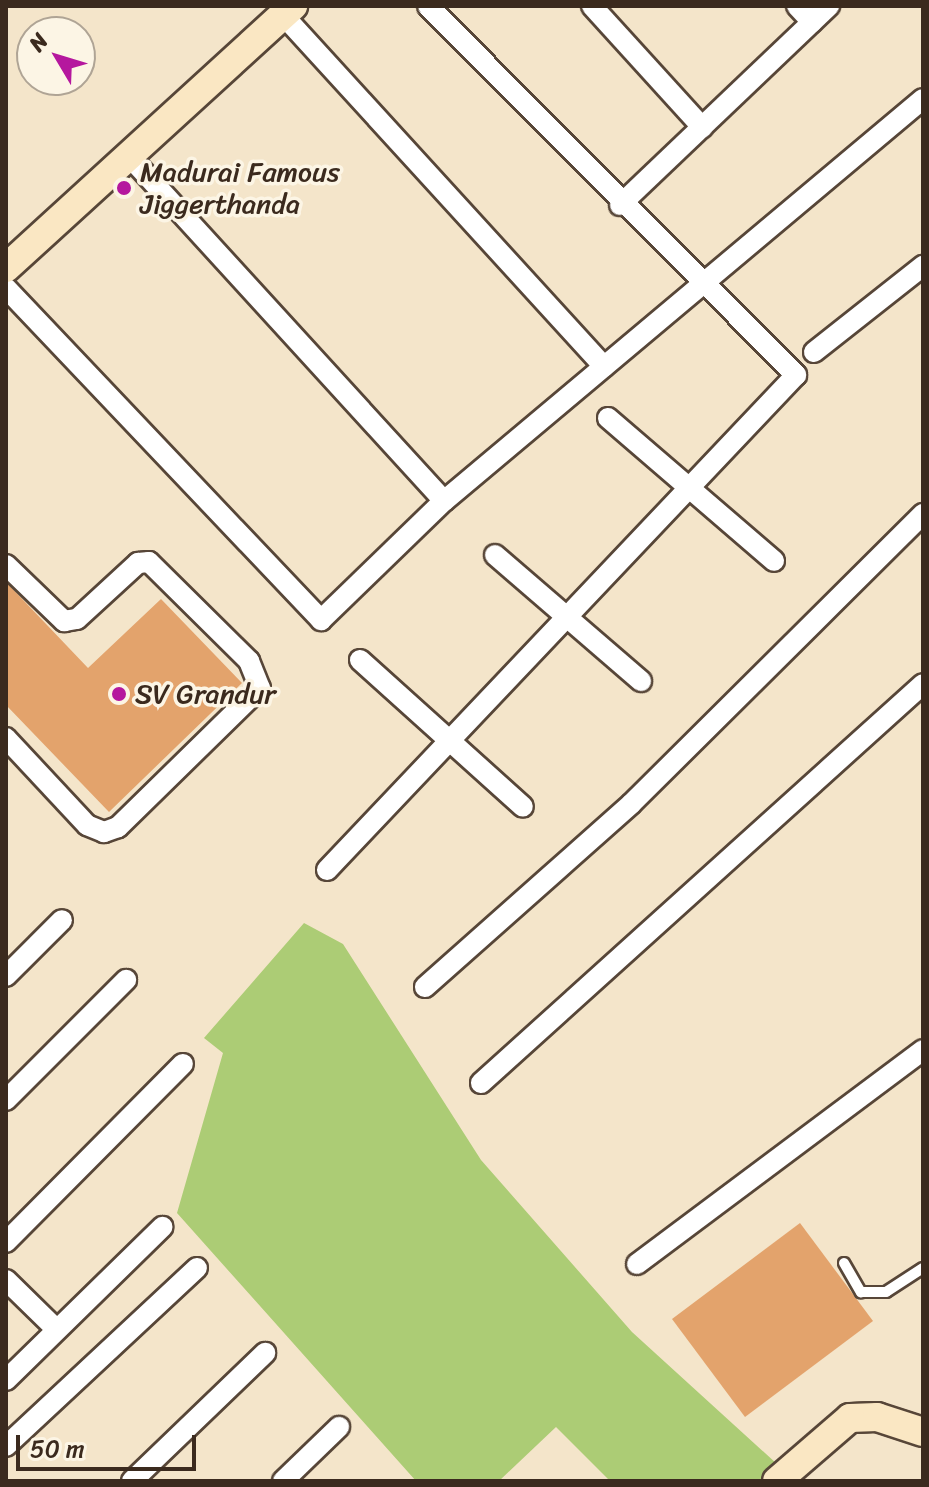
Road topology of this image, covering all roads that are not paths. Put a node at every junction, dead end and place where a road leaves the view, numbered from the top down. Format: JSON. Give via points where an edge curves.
{"nodes":[{"id":1,"x":428,"y":6,"type":"edge"},
{"id":2,"x":592,"y":6,"type":"edge"},
{"id":3,"x":797,"y":6,"type":"edge"},
{"id":4,"x":829,"y":6,"type":"edge"},
{"id":5,"x":288,"y":10,"type":"edge"},
{"id":6,"x":812,"y":22,"type":"junction"},
{"id":7,"x":921,"y":105,"type":"edge"},
{"id":8,"x":702,"y":127,"type":"junction"},
{"id":9,"x":129,"y":156,"type":"junction"},
{"id":10,"x":620,"y":205,"type":"junction"},
{"id":11,"x":923,"y":266,"type":"edge"},
{"id":12,"x":6,"y":268,"type":"edge"},
{"id":13,"x":700,"y":282,"type":"junction"},
{"id":14,"x":6,"y":288,"type":"edge"},
{"id":15,"x":814,"y":352,"type":"dead end"},
{"id":16,"x":604,"y":367,"type":"junction"},
{"id":17,"x":608,"y":418,"type":"dead end"},
{"id":18,"x":687,"y":486,"type":"junction"},
{"id":19,"x":444,"y":501,"type":"junction"},
{"id":20,"x":923,"y":514,"type":"edge"},
{"id":21,"x":495,"y":555,"type":"dead end"},
{"id":22,"x":774,"y":561,"type":"dead end"},
{"id":23,"x":6,"y":565,"type":"edge"},
{"id":24,"x":566,"y":615,"type":"junction"},
{"id":25,"x":360,"y":660,"type":"dead end"},
{"id":26,"x":641,"y":681,"type":"dead end"},
{"id":27,"x":923,"y":684,"type":"edge"},
{"id":28,"x":6,"y":738,"type":"edge"},
{"id":29,"x":450,"y":738,"type":"junction"},
{"id":30,"x":523,"y":807,"type":"dead end"},
{"id":31,"x":327,"y":870,"type":"dead end"},
{"id":32,"x":62,"y":920,"type":"dead end"},
{"id":33,"x":6,"y":976,"type":"edge"},
{"id":34,"x":126,"y":980,"type":"dead end"},
{"id":35,"x":425,"y":987,"type":"dead end"},
{"id":36,"x":923,"y":1050,"type":"edge"},
{"id":37,"x":183,"y":1064,"type":"dead end"},
{"id":38,"x":481,"y":1083,"type":"dead end"},
{"id":39,"x":6,"y":1100,"type":"edge"},
{"id":40,"x":162,"y":1227,"type":"dead end"},
{"id":41,"x":6,"y":1242,"type":"edge"},
{"id":42,"x":844,"y":1263,"type":"dead end"},
{"id":43,"x":637,"y":1264,"type":"dead end"},
{"id":44,"x":197,"y":1268,"type":"dead end"},
{"id":45,"x":923,"y":1268,"type":"edge"},
{"id":46,"x":6,"y":1280,"type":"edge"},
{"id":47,"x":57,"y":1330,"type":"junction"},
{"id":48,"x":265,"y":1353,"type":"dead end"},
{"id":49,"x":6,"y":1380,"type":"edge"},
{"id":50,"x":339,"y":1427,"type":"dead end"},
{"id":51,"x":923,"y":1432,"type":"edge"},
{"id":52,"x":6,"y":1446,"type":"edge"},
{"id":53,"x":132,"y":1481,"type":"edge"},
{"id":54,"x":283,"y":1481,"type":"edge"},
{"id":55,"x":777,"y":1481,"type":"edge"}],
"edges":[{"from":1,"to":10,"type":"street"},
{"from":2,"to":8,"type":"street"},
{"from":3,"to":6,"type":"street"},
{"from":4,"to":6,"type":"street"},
{"from":5,"to":9,"type":"street"},
{"from":5,"to":16,"type":"street"},
{"from":6,"to":8,"type":"street"},
{"from":7,"to":13,"type":"street"},
{"from":8,"to":10,"type":"street"},
{"from":9,"to":12,"type":"street"},
{"from":9,"to":19,"type":"street"},
{"from":10,"to":13,"type":"street"},
{"from":11,"to":15,"type":"street"},
{"from":13,"to":16,"type":"street"},
{"from":13,"to":18,"type":"street","via":[[796,375]]},
{"from":14,"to":19,"type":"street","via":[[321,620]]},
{"from":16,"to":19,"type":"street"},
{"from":17,"to":18,"type":"street"},
{"from":18,"to":22,"type":"street"},
{"from":18,"to":24,"type":"street"},
{"from":20,"to":35,"type":"street","via":[[631,804]]},
{"from":21,"to":24,"type":"street"},
{"from":23,"to":28,"type":"street","via":[[64,621],[77,619],[149,562],[249,661],[260,688],[118,827],[104,832],[87,825]]},
{"from":24,"to":26,"type":"street"},
{"from":24,"to":29,"type":"street"},
{"from":25,"to":29,"type":"street"},
{"from":27,"to":38,"type":"street"},
{"from":29,"to":30,"type":"street"},
{"from":29,"to":31,"type":"street"},
{"from":32,"to":33,"type":"street"},
{"from":34,"to":39,"type":"street"},
{"from":36,"to":43,"type":"street"},
{"from":37,"to":41,"type":"street"},
{"from":40,"to":47,"type":"street"},
{"from":42,"to":45,"type":"lane","via":[[861,1292],[886,1292]]},
{"from":44,"to":52,"type":"street"},
{"from":46,"to":47,"type":"street"},
{"from":47,"to":49,"type":"street"},
{"from":48,"to":53,"type":"street"},
{"from":50,"to":54,"type":"street"},
{"from":51,"to":55,"type":"street","via":[[877,1417],[850,1418]]}]}
